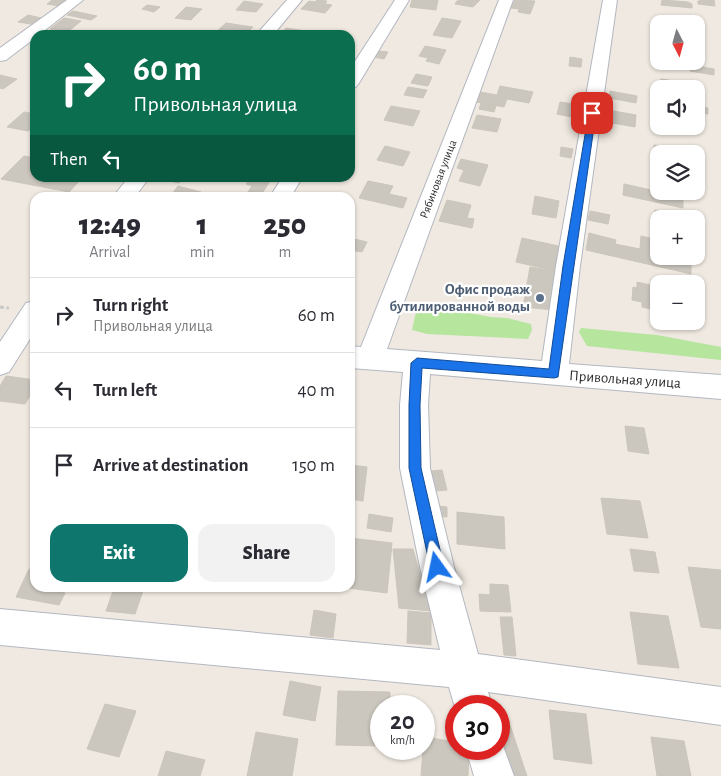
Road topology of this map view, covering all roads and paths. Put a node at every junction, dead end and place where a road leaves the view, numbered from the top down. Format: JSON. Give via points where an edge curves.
{"nodes":[{"id":1,"x":76,"y":0,"type":"edge"},
{"id":2,"x":295,"y":0,"type":"edge"},
{"id":3,"x":402,"y":0,"type":"edge"},
{"id":4,"x":506,"y":0,"type":"edge"},
{"id":5,"x":610,"y":0,"type":"edge"},
{"id":6,"x":35,"y":30,"type":"edge"},
{"id":7,"x":268,"y":30,"type":"edge"},
{"id":8,"x":30,"y":34,"type":"edge"},
{"id":9,"x":0,"y":56,"type":"edge"},
{"id":10,"x":355,"y":75,"type":"edge"},
{"id":11,"x":136,"y":182,"type":"edge"},
{"id":12,"x":127,"y":192,"type":"edge"},
{"id":13,"x":23,"y":322,"type":"edge"},
{"id":14,"x":360,"y":358,"type":"edge"},
{"id":15,"x":417,"y":363,"type":"junction"},
{"id":16,"x":0,"y":364,"type":"edge"},
{"id":17,"x":554,"y":374,"type":"junction"},
{"id":18,"x":721,"y":386,"type":"edge"},
{"id":19,"x":0,"y":627,"type":"edge"},
{"id":20,"x":462,"y":670,"type":"junction"},
{"id":21,"x":470,"y":695,"type":"edge"},
{"id":22,"x":721,"y":706,"type":"edge"},
{"id":23,"x":489,"y":760,"type":"edge"},
{"id":24,"x":494,"y":776,"type":"edge"}],
"edges":[{"from":1,"to":6,"type":"street"},
{"from":2,"to":7,"type":"street"},
{"from":3,"to":10,"type":"street"},
{"from":4,"to":14,"type":"street","name":"Рябиновая улица"},
{"from":5,"to":17,"type":"street"},
{"from":8,"to":9,"type":"street"},
{"from":11,"to":12,"type":"street"},
{"from":13,"to":16,"type":"street"},
{"from":14,"to":15,"type":"street","name":"Привольная улица"},
{"from":15,"to":17,"type":"street","name":"Привольная улица"},
{"from":15,"to":20,"type":"street","via":[[415,468]]},
{"from":17,"to":18,"type":"street","name":"Привольная улица"},
{"from":19,"to":20,"type":"street"},
{"from":20,"to":21,"type":"street"},
{"from":20,"to":22,"type":"street"},
{"from":23,"to":24,"type":"street"}]}
